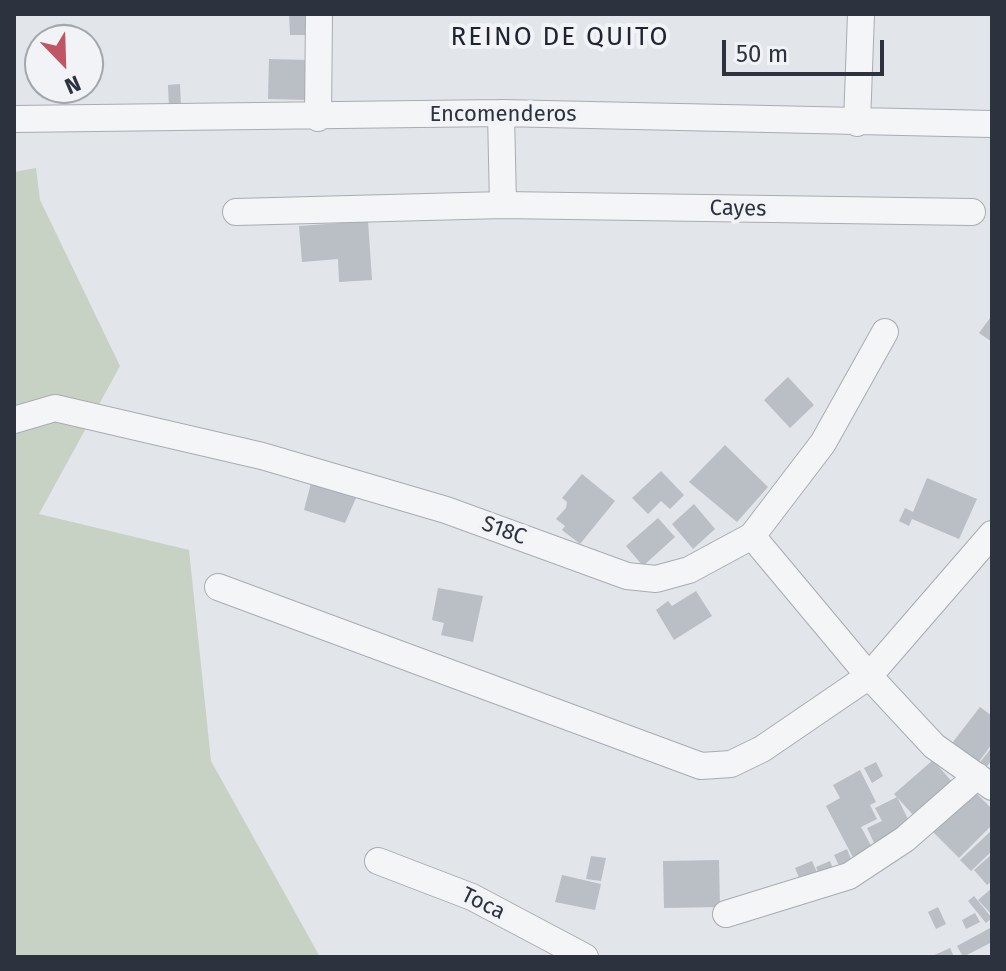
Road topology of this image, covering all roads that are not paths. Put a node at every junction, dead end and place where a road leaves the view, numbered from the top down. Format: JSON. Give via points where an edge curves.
{"nodes":[{"id":1,"x":319,"y":14,"type":"edge"},
{"id":2,"x":861,"y":14,"type":"edge"},
{"id":3,"x":501,"y":113,"type":"junction"},
{"id":4,"x":318,"y":118,"type":"junction"},
{"id":5,"x":14,"y":119,"type":"edge"},
{"id":6,"x":857,"y":123,"type":"junction"},
{"id":7,"x":992,"y":124,"type":"edge"},
{"id":8,"x":503,"y":205,"type":"junction"},
{"id":9,"x":236,"y":212,"type":"dead end"},
{"id":10,"x":972,"y":212,"type":"dead end"},
{"id":11,"x":885,"y":332,"type":"dead end"},
{"id":12,"x":14,"y":420,"type":"edge"},
{"id":13,"x":992,"y":534,"type":"edge"},
{"id":14,"x":752,"y":536,"type":"junction"},
{"id":15,"x":218,"y":587,"type":"dead end"},
{"id":16,"x":869,"y":676,"type":"junction"},
{"id":17,"x":984,"y":782,"type":"edge"},
{"id":18,"x":378,"y":861,"type":"dead end"},
{"id":19,"x":726,"y":914,"type":"dead end"},
{"id":20,"x":585,"y":957,"type":"edge"}],
"edges":[{"from":1,"to":4,"type":"street"},
{"from":2,"to":6,"type":"street"},
{"from":3,"to":4,"type":"street","name":"Encomenderos"},
{"from":3,"to":6,"type":"street","name":"Encomenderos"},
{"from":3,"to":8,"type":"street"},
{"from":4,"to":5,"type":"street","name":"Encomenderos"},
{"from":6,"to":7,"type":"street","name":"Encomenderos"},
{"from":8,"to":9,"type":"street","name":"Cayes"},
{"from":8,"to":10,"type":"street","name":"Cayes"},
{"from":11,"to":14,"type":"street","name":"S18C","via":[[823,443]]},
{"from":12,"to":14,"type":"street","name":"S18C","via":[[55,408],[262,456],[446,510],[627,576],[656,579],[689,570]]},
{"from":13,"to":16,"type":"street"},
{"from":14,"to":16,"type":"street"},
{"from":15,"to":16,"type":"street","via":[[701,766],[731,764],[762,749]]},
{"from":16,"to":17,"type":"street","via":[[934,746]]},
{"from":17,"to":19,"type":"street","via":[[849,876]]},
{"from":18,"to":20,"type":"street","name":"Toca","via":[[472,897]]}]}
